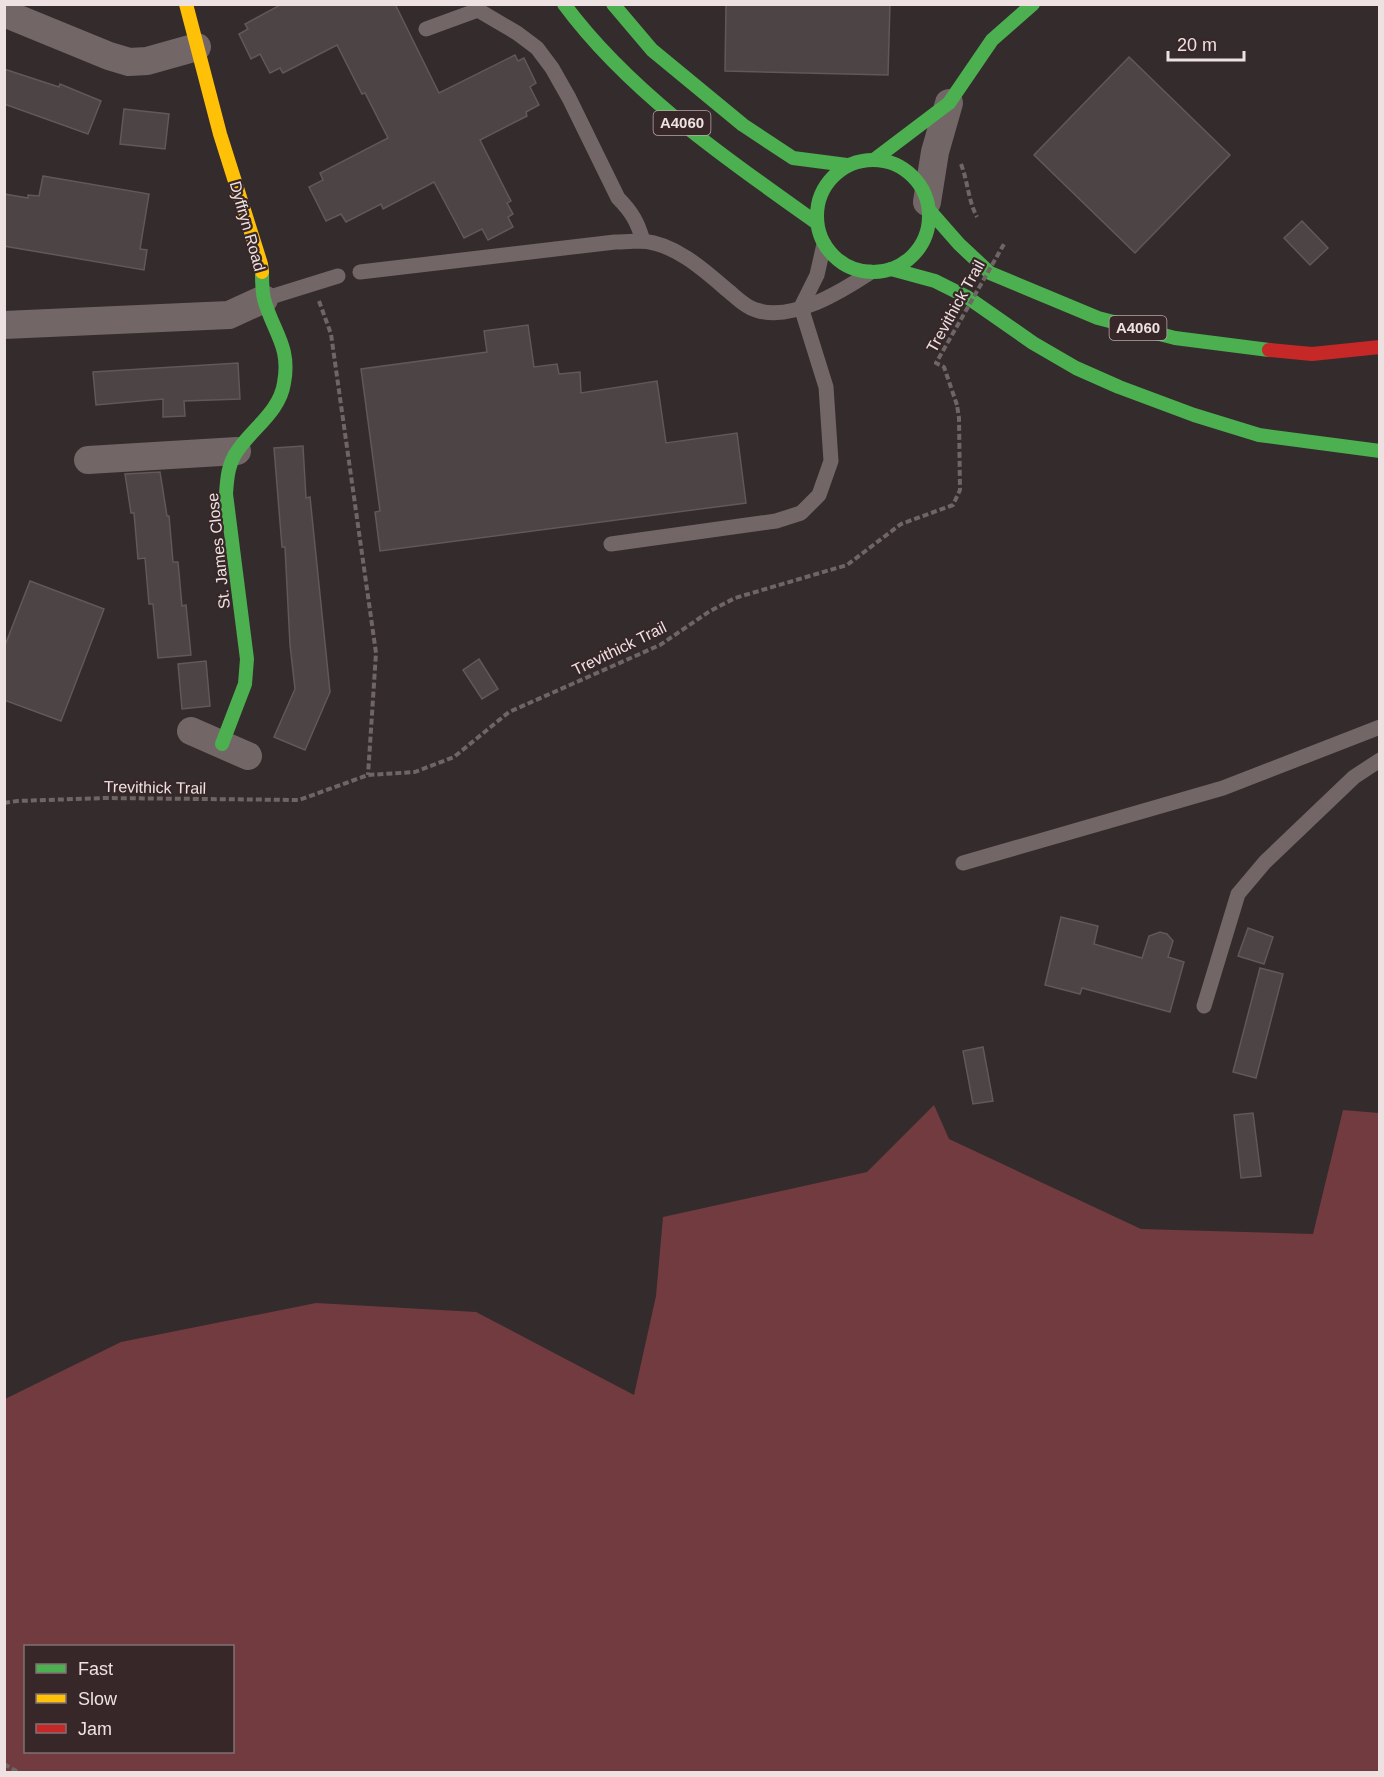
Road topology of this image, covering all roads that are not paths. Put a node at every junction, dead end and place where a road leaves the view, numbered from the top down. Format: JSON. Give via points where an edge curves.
{"nodes":[{"id":1,"x":186,"y":4,"type":"edge"},
{"id":2,"x":564,"y":4,"type":"edge"},
{"id":3,"x":613,"y":4,"type":"edge"},
{"id":4,"x":1033,"y":4,"type":"edge"},
{"id":5,"x":477,"y":7,"type":"edge"},
{"id":6,"x":4,"y":13,"type":"edge"},
{"id":7,"x":426,"y":28,"type":"dead end"},
{"id":8,"x":197,"y":48,"type":"junction"},
{"id":9,"x":949,"y":103,"type":"junction"},
{"id":10,"x":875,"y":159,"type":"junction"},
{"id":11,"x":847,"y":165,"type":"junction"},
{"id":12,"x":928,"y":207,"type":"junction"},
{"id":13,"x":817,"y":223,"type":"junction"},
{"id":14,"x":643,"y":242,"type":"junction"},
{"id":15,"x":824,"y":244,"type":"junction"},
{"id":16,"x":891,"y":269,"type":"junction"},
{"id":17,"x":360,"y":272,"type":"dead end"},
{"id":18,"x":871,"y":272,"type":"junction"},
{"id":19,"x":338,"y":276,"type":"dead end"},
{"id":20,"x":264,"y":299,"type":"junction"},
{"id":21,"x":801,"y":307,"type":"junction"},
{"id":22,"x":4,"y":325,"type":"edge"},
{"id":23,"x":1380,"y":347,"type":"edge"},
{"id":24,"x":237,"y":451,"type":"junction"},
{"id":25,"x":1380,"y":451,"type":"edge"},
{"id":26,"x":88,"y":460,"type":"dead end"},
{"id":27,"x":611,"y":544,"type":"dead end"},
{"id":28,"x":1380,"y":727,"type":"edge"},
{"id":29,"x":191,"y":731,"type":"dead end"},
{"id":30,"x":222,"y":744,"type":"junction"},
{"id":31,"x":248,"y":756,"type":"dead end"},
{"id":32,"x":1380,"y":760,"type":"edge"},
{"id":33,"x":963,"y":864,"type":"dead end"},
{"id":34,"x":1204,"y":1006,"type":"dead end"}],
"edges":[{"from":1,"to":8,"type":"main road","name":"Dyffryn Road"},
{"from":2,"to":13,"type":"main road","number":"A4060","via":[[597,45],[663,108]]},
{"from":3,"to":11,"type":"main road","number":"A4060","via":[[652,50],[743,125],[793,158]]},
{"from":4,"to":9,"type":"main road","via":[[992,40]]},
{"from":5,"to":7,"type":"lane"},
{"from":5,"to":14,"type":"lane","via":[[537,48],[552,68],[618,198],[638,223]]},
{"from":6,"to":8,"type":"street","via":[[129,62]]},
{"from":8,"to":20,"type":"main road","name":"Dyffryn Road","via":[[261,264]]},
{"from":9,"to":10,"type":"main road"},
{"from":9,"to":12,"type":"street","via":[[935,152]]},
{"from":10,"to":11,"type":"main road"},
{"from":10,"to":12,"type":"main road","via":[[894,163],[911,173],[923,189]]},
{"from":11,"to":13,"type":"main road","via":[[825,185],[818,203]]},
{"from":12,"to":16,"type":"main road","via":[[928,231],[919,249]]},
{"from":12,"to":23,"type":"main road","number":"A4060","via":[[990,273],[1098,318],[1175,338],[1311,354]]},
{"from":13,"to":15,"type":"main road"},
{"from":14,"to":17,"type":"lane"},
{"from":14,"to":21,"type":"lane","via":[[662,245],[688,259],[754,310],[769,313]]},
{"from":15,"to":18,"type":"main road","via":[[835,258],[852,268]]},
{"from":15,"to":21,"type":"lane","via":[[817,275]]},
{"from":16,"to":18,"type":"main road"},
{"from":16,"to":25,"type":"main road","via":[[935,281],[967,297],[1076,368],[1194,415],[1259,435]]},
{"from":18,"to":21,"type":"lane","via":[[835,296]]},
{"from":19,"to":20,"type":"lane"},
{"from":20,"to":22,"type":"street","via":[[229,315]]},
{"from":20,"to":24,"type":"main road","name":"St. James Close","via":[[287,362],[284,386],[274,408]]},
{"from":21,"to":27,"type":"lane","via":[[826,387],[831,461],[819,495],[801,513],[776,521]]},
{"from":24,"to":26,"type":"street"},
{"from":24,"to":30,"type":"main road","name":"St. James Close","via":[[227,474],[226,494],[248,659],[245,684]]},
{"from":28,"to":33,"type":"lane","via":[[1223,788]]},
{"from":29,"to":30,"type":"street"},
{"from":30,"to":31,"type":"street"},
{"from":32,"to":34,"type":"lane","via":[[1354,777],[1264,862],[1238,894]]}]}
